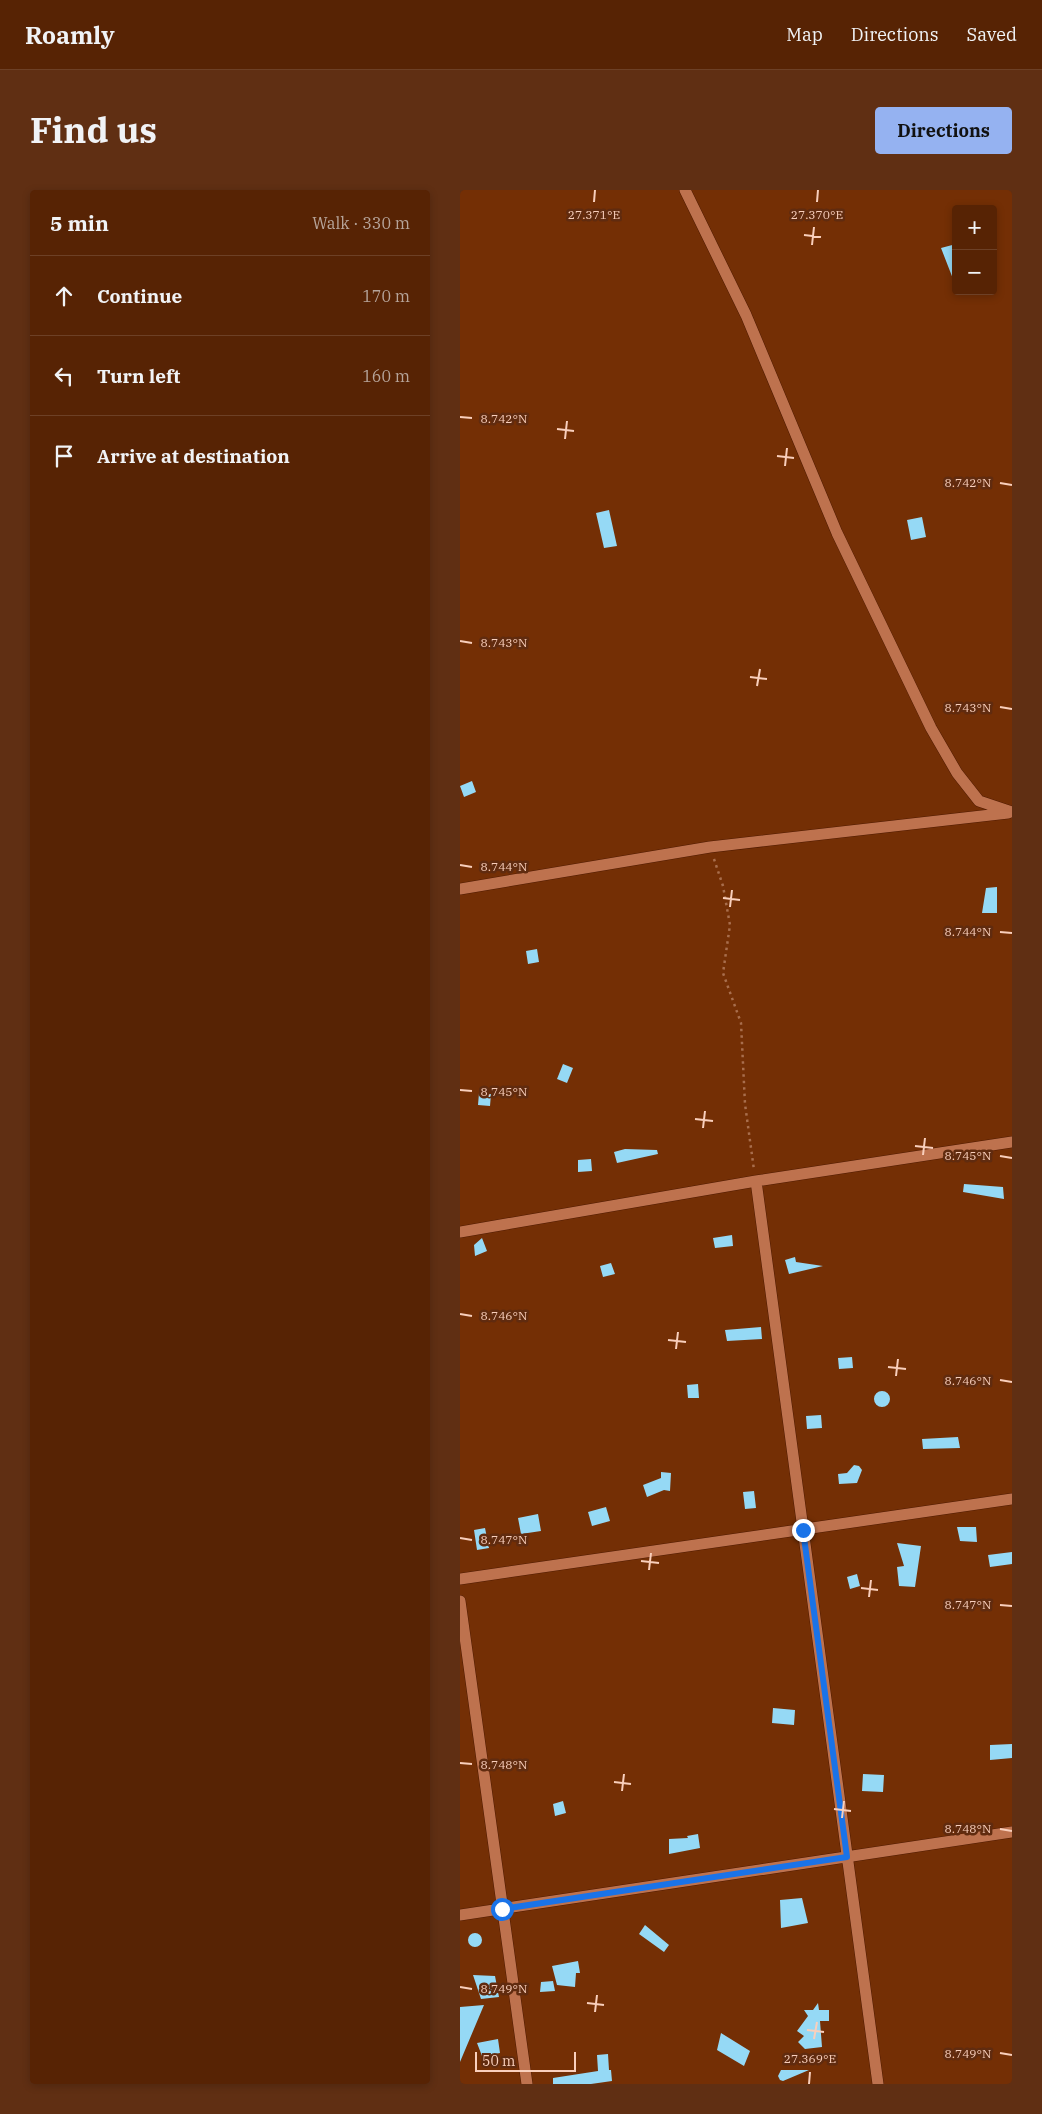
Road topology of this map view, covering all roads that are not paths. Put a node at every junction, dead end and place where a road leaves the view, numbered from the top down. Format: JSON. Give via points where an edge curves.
{"nodes":[{"id":1,"x":685,"y":190,"type":"edge"},
{"id":2,"x":1012,"y":812,"type":"edge"},
{"id":3,"x":460,"y":889,"type":"edge"},
{"id":4,"x":1012,"y":1142,"type":"edge"},
{"id":5,"x":756,"y":1181,"type":"junction"},
{"id":6,"x":460,"y":1232,"type":"edge"},
{"id":7,"x":1012,"y":1499,"type":"edge"},
{"id":8,"x":803,"y":1530,"type":"junction"},
{"id":9,"x":460,"y":1579,"type":"edge"},
{"id":10,"x":460,"y":1601,"type":"edge"},
{"id":11,"x":1012,"y":1832,"type":"edge"},
{"id":12,"x":847,"y":1857,"type":"junction"},
{"id":13,"x":502,"y":1909,"type":"junction"},
{"id":14,"x":460,"y":1915,"type":"edge"},
{"id":15,"x":527,"y":2084,"type":"edge"},
{"id":16,"x":878,"y":2084,"type":"edge"}],
"edges":[{"from":1,"to":2,"type":"street","via":[[746,315],[837,533],[931,728],[957,773],[979,801]]},
{"from":2,"to":3,"type":"street","via":[[710,847]]},
{"from":4,"to":5,"type":"street"},
{"from":5,"to":6,"type":"street"},
{"from":5,"to":8,"type":"street"},
{"from":7,"to":8,"type":"street"},
{"from":8,"to":9,"type":"street"},
{"from":8,"to":12,"type":"street"},
{"from":10,"to":13,"type":"street"},
{"from":11,"to":12,"type":"street"},
{"from":12,"to":13,"type":"street"},
{"from":12,"to":16,"type":"street"},
{"from":13,"to":14,"type":"street"},
{"from":13,"to":15,"type":"street"}]}
